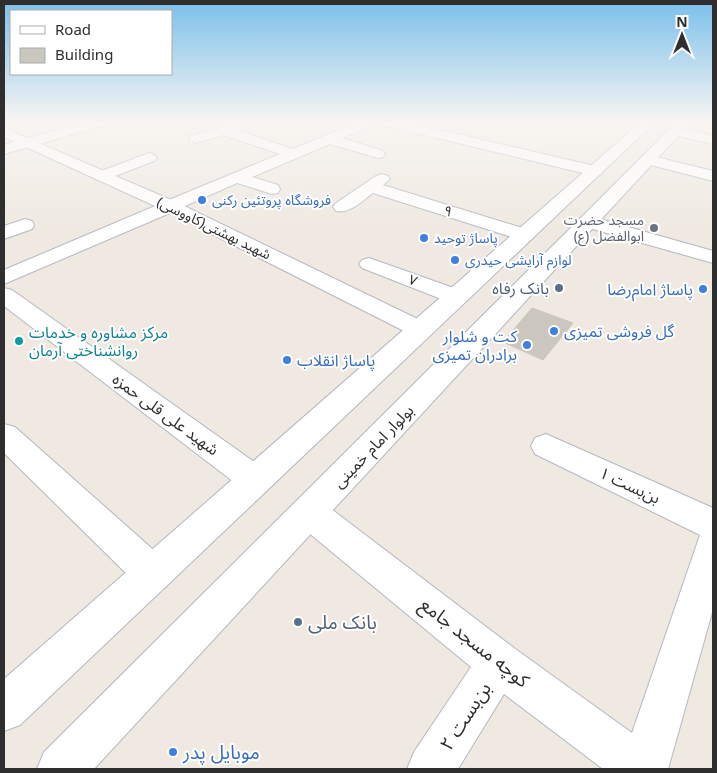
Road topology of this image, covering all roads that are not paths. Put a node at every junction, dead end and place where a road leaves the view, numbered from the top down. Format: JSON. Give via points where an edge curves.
{"nodes":[{"id":1,"x":73,"y":158,"type":"edge"},
{"id":2,"x":149,"y":158,"type":"dead end"},
{"id":3,"x":284,"y":158,"type":"edge"},
{"id":4,"x":541,"y":158,"type":"edge"},
{"id":5,"x":616,"y":158,"type":"edge"},
{"id":6,"x":648,"y":160,"type":"joint"},
{"id":7,"x":595,"y":171,"type":"junction"},
{"id":8,"x":102,"y":176,"type":"junction"},
{"id":9,"x":713,"y":176,"type":"edge"},
{"id":10,"x":237,"y":178,"type":"junction"},
{"id":11,"x":272,"y":188,"type":"dead end"},
{"id":12,"x":170,"y":206,"type":"junction"},
{"id":13,"x":342,"y":207,"type":"dead end"},
{"id":14,"x":589,"y":222,"type":"junction"},
{"id":15,"x":25,"y":225,"type":"dead end"},
{"id":16,"x":4,"y":233,"type":"edge"},
{"id":17,"x":525,"y":235,"type":"junction"},
{"id":18,"x":713,"y":257,"type":"edge"},
{"id":19,"x":369,"y":264,"type":"dead end"},
{"id":20,"x":4,"y":278,"type":"edge"},
{"id":21,"x":4,"y":295,"type":"edge"},
{"id":22,"x":457,"y":297,"type":"junction"},
{"id":23,"x":421,"y":330,"type":"junction"},
{"id":24,"x":4,"y":435,"type":"edge"},
{"id":25,"x":546,"y":446,"type":"dead end"},
{"id":26,"x":255,"y":480,"type":"junction"},
{"id":27,"x":310,"y":513,"type":"junction"},
{"id":28,"x":713,"y":524,"type":"edge"},
{"id":29,"x":713,"y":546,"type":"edge"},
{"id":30,"x":153,"y":574,"type":"junction"},
{"id":31,"x":500,"y":663,"type":"junction"},
{"id":32,"x":4,"y":709,"type":"edge"},
{"id":33,"x":61,"y":769,"type":"edge"},
{"id":34,"x":431,"y":769,"type":"edge"},
{"id":35,"x":643,"y":769,"type":"edge"}],
"edges":[{"from":1,"to":8,"type":"street","name":"شهید بهشتی(کاووسی)"},
{"from":2,"to":8,"type":"street"},
{"from":3,"to":10,"type":"street"},
{"from":4,"to":7,"type":"street"},
{"from":5,"to":7,"type":"street"},
{"from":6,"to":9,"type":"street"},
{"from":6,"to":14,"type":"street","name":"بولوار امام خمینی"},
{"from":7,"to":17,"type":"street"},
{"from":8,"to":12,"type":"street","name":"شهید بهشتی(کاووسی)"},
{"from":10,"to":11,"type":"street"},
{"from":10,"to":12,"type":"street"},
{"from":12,"to":20,"type":"street"},
{"from":12,"to":23,"type":"street","name":"شهید بهشتی(کاووسی)"},
{"from":13,"to":17,"type":"street","name":"۹","via":[[377,183]]},
{"from":14,"to":18,"type":"street"},
{"from":14,"to":27,"type":"street","name":"بولوار امام خمینی"},
{"from":15,"to":16,"type":"street"},
{"from":17,"to":22,"type":"street"},
{"from":19,"to":22,"type":"street","name":"۷"},
{"from":21,"to":26,"type":"street","name":"شهید علی قلی حمزه"},
{"from":22,"to":23,"type":"street"},
{"from":23,"to":26,"type":"street"},
{"from":24,"to":30,"type":"street"},
{"from":25,"to":28,"type":"street","name":"بن‌بست ۱"},
{"from":26,"to":30,"type":"street"},
{"from":27,"to":31,"type":"street","name":"کوچه مسجد جامع"},
{"from":27,"to":33,"type":"street","name":"بولوار امام خمینی"},
{"from":29,"to":35,"type":"street"},
{"from":30,"to":32,"type":"street"},
{"from":31,"to":34,"type":"street","name":"بن‌بست ۲"},
{"from":31,"to":35,"type":"street","name":"کوچه مسجد جامع"}]}
